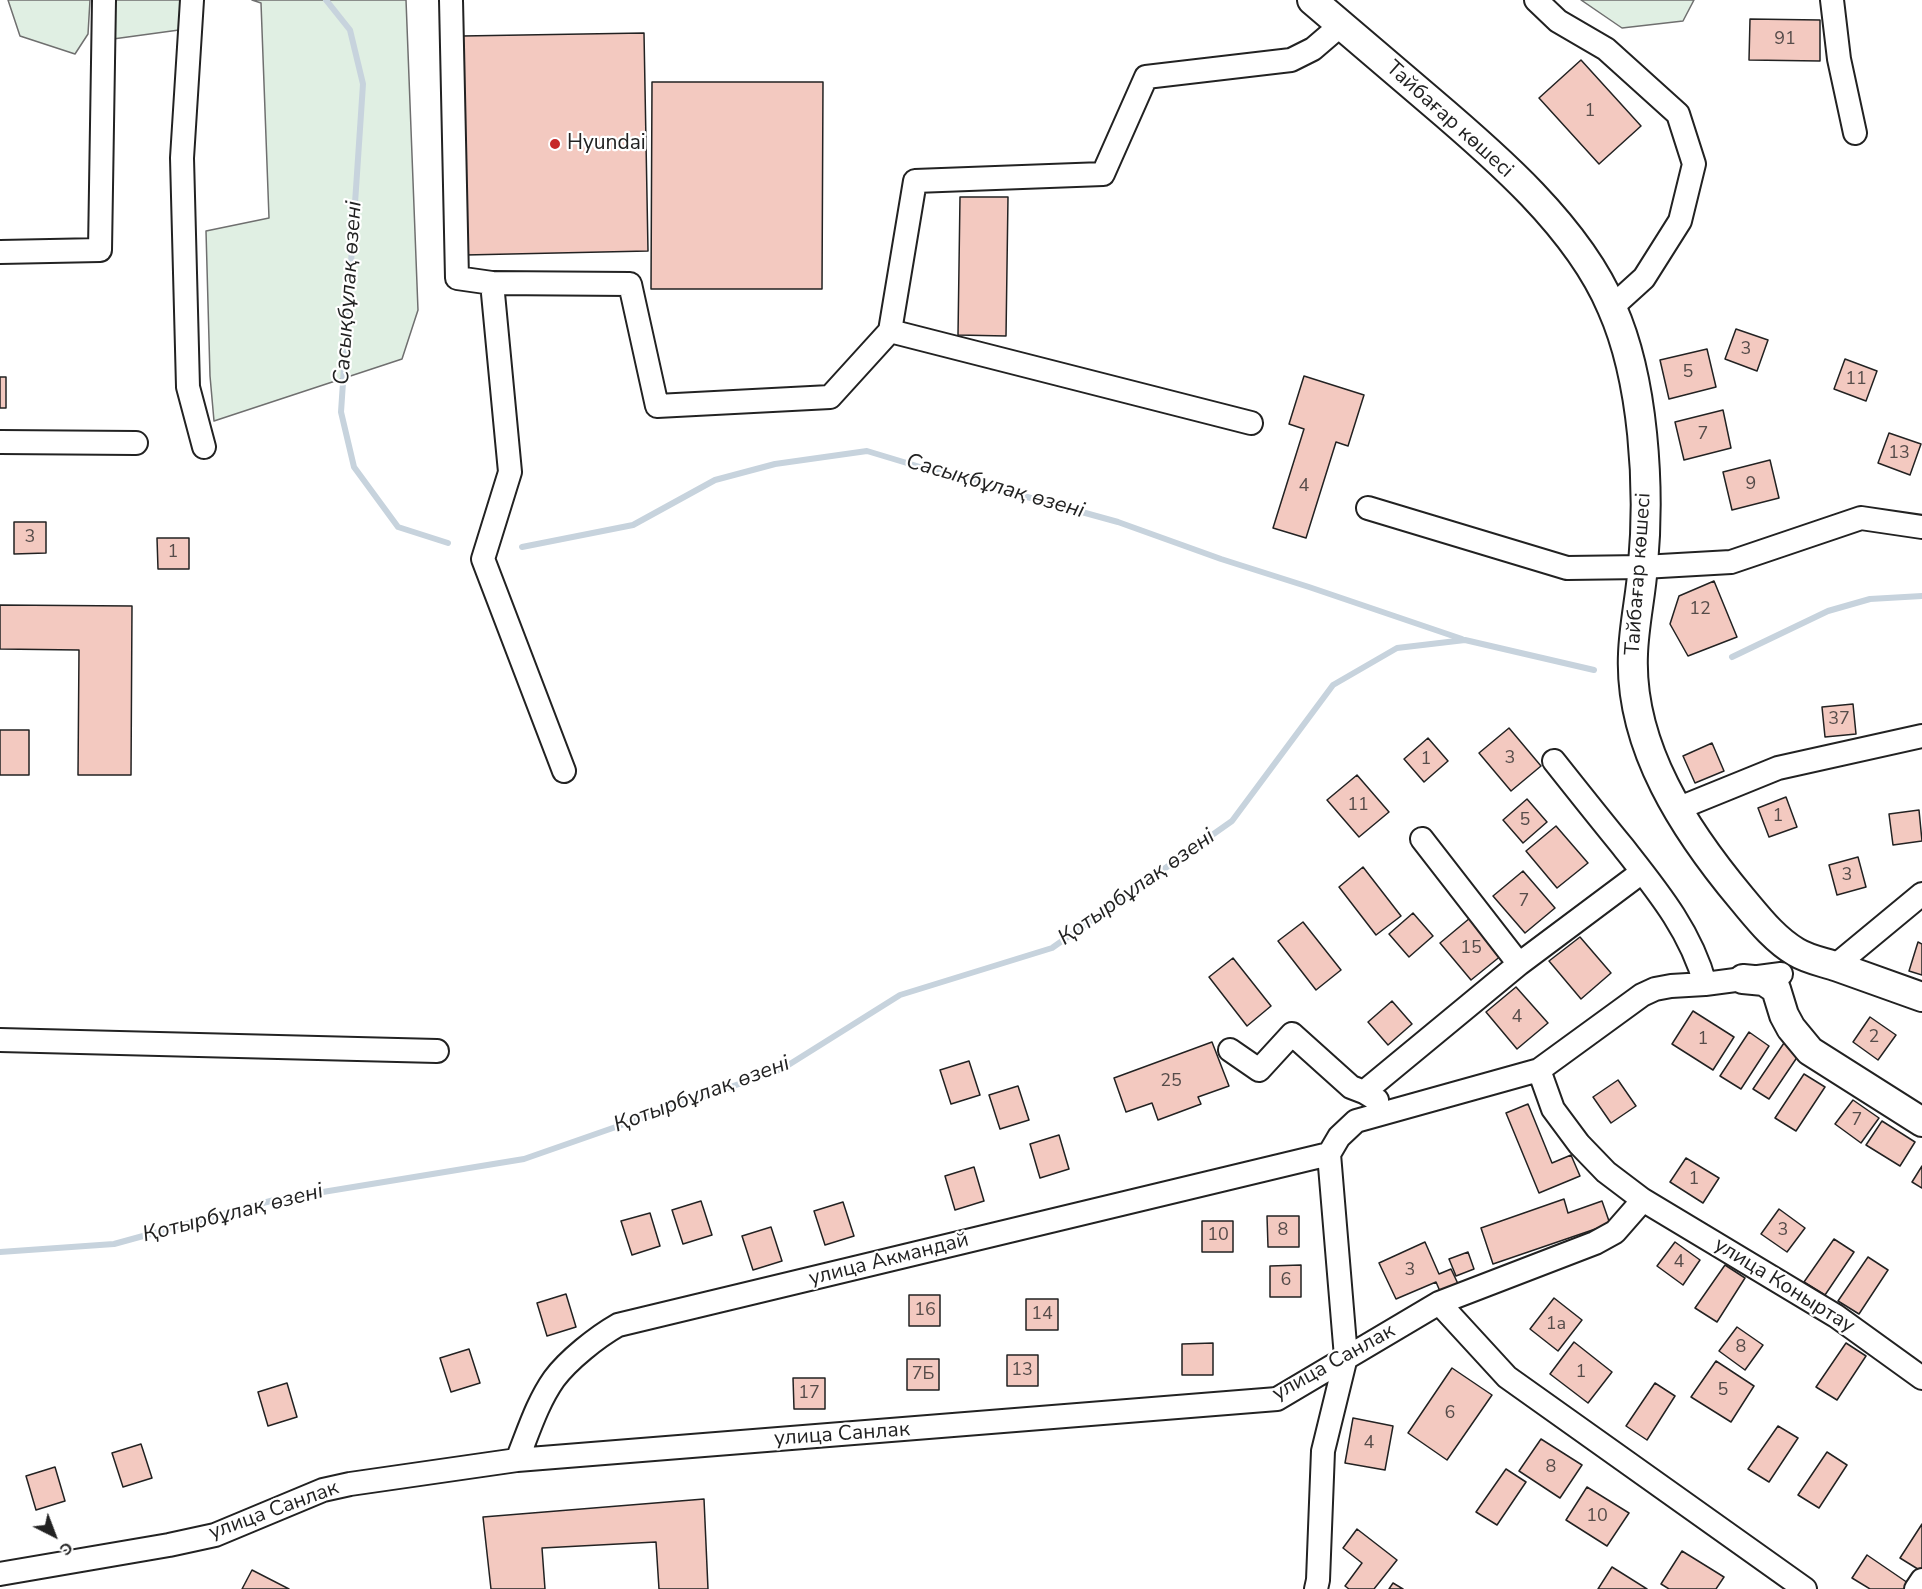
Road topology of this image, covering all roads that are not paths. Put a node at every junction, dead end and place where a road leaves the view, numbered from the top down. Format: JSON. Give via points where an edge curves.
{"nodes":[{"id":1,"x":104,"y":0,"type":"edge"},
{"id":2,"x":192,"y":0,"type":"edge"},
{"id":3,"x":451,"y":0,"type":"edge"},
{"id":4,"x":1312,"y":0,"type":"edge"},
{"id":5,"x":1536,"y":0,"type":"edge"},
{"id":6,"x":1832,"y":0,"type":"edge"},
{"id":7,"x":1341,"y":25,"type":"junction"},
{"id":8,"x":1855,"y":133,"type":"dead end"},
{"id":9,"x":0,"y":252,"type":"edge"},
{"id":10,"x":492,"y":283,"type":"junction"},
{"id":11,"x":1612,"y":307,"type":"junction"},
{"id":12,"x":890,"y":331,"type":"junction"},
{"id":13,"x":1251,"y":423,"type":"dead end"},
{"id":14,"x":0,"y":442,"type":"edge"},
{"id":15,"x":136,"y":443,"type":"dead end"},
{"id":16,"x":204,"y":447,"type":"dead end"},
{"id":17,"x":1368,"y":508,"type":"dead end"},
{"id":18,"x":1922,"y":527,"type":"edge"},
{"id":19,"x":1643,"y":567,"type":"junction"},
{"id":20,"x":1922,"y":736,"type":"edge"},
{"id":21,"x":1554,"y":761,"type":"dead end"},
{"id":22,"x":564,"y":771,"type":"dead end"},
{"id":23,"x":1677,"y":809,"type":"junction"},
{"id":24,"x":1422,"y":839,"type":"dead end"},
{"id":25,"x":1642,"y":872,"type":"junction"},
{"id":26,"x":1922,"y":894,"type":"edge"},
{"id":27,"x":1759,"y":918,"type":"junction"},
{"id":28,"x":1519,"y":964,"type":"junction"},
{"id":29,"x":1835,"y":966,"type":"junction"},
{"id":30,"x":1781,"y":974,"type":"junction"},
{"id":31,"x":1743,"y":979,"type":"junction"},
{"id":32,"x":1705,"y":984,"type":"junction"},
{"id":33,"x":1922,"y":998,"type":"edge"},
{"id":34,"x":1782,"y":1003,"type":"junction"},
{"id":35,"x":0,"y":1040,"type":"edge"},
{"id":36,"x":1230,"y":1050,"type":"dead end"},
{"id":37,"x":437,"y":1051,"type":"dead end"},
{"id":38,"x":1539,"y":1070,"type":"junction"},
{"id":39,"x":1365,"y":1092,"type":"junction"},
{"id":40,"x":1396,"y":1112,"type":"junction"},
{"id":41,"x":1922,"y":1122,"type":"edge"},
{"id":42,"x":1329,"y":1154,"type":"junction"},
{"id":43,"x":1643,"y":1200,"type":"junction"},
{"id":44,"x":1439,"y":1303,"type":"junction"},
{"id":45,"x":1346,"y":1357,"type":"junction"},
{"id":46,"x":1922,"y":1378,"type":"edge"},
{"id":47,"x":517,"y":1460,"type":"junction"},
{"id":48,"x":0,"y":1574,"type":"edge"},
{"id":49,"x":1922,"y":1580,"type":"edge"},
{"id":50,"x":1319,"y":1586,"type":"edge"},
{"id":51,"x":1805,"y":1589,"type":"edge"},
{"id":52,"x":1916,"y":1589,"type":"edge"}],
"edges":[{"from":1,"to":9,"type":"street","via":[[100,250]]},
{"from":2,"to":16,"type":"street","via":[[182,158],[188,387]]},
{"from":3,"to":10,"type":"street","via":[[457,278]]},
{"from":4,"to":7,"type":"main road","name":"Тайбағар көшесі"},
{"from":5,"to":11,"type":"street","via":[[1558,21],[1606,49],[1678,114],[1694,164],[1680,221],[1644,278]]},
{"from":6,"to":8,"type":"street","via":[[1839,59]]},
{"from":7,"to":11,"type":"main road","name":"Тайбағар көшесі","via":[[1524,187],[1579,251]]},
{"from":7,"to":12,"type":"street","via":[[1313,49],[1291,60],[1146,77],[1103,174],[915,182]]},
{"from":10,"to":12,"type":"street","via":[[630,284],[657,406],[830,397]]},
{"from":10,"to":22,"type":"street","via":[[510,472],[483,559]]},
{"from":11,"to":19,"type":"main road","name":"Тайбағар көшесі","via":[[1629,361],[1641,434],[1646,489]]},
{"from":12,"to":13,"type":"street"},
{"from":14,"to":15,"type":"street"},
{"from":17,"to":19,"type":"street","via":[[1567,568]]},
{"from":18,"to":19,"type":"street","via":[[1861,518],[1731,562]]},
{"from":19,"to":23,"type":"main road","name":"Тайбағар көшесі","via":[[1635,629],[1634,684],[1647,742]]},
{"from":20,"to":23,"type":"street","via":[[1778,768]]},
{"from":21,"to":25,"type":"street"},
{"from":23,"to":27,"type":"main road","name":"Тайбағар көшесі","via":[[1707,855]]},
{"from":24,"to":28,"type":"street"},
{"from":25,"to":28,"type":"street"},
{"from":25,"to":32,"type":"street","via":[[1690,941]]},
{"from":26,"to":29,"type":"street"},
{"from":27,"to":29,"type":"main road","via":[[1795,951]]},
{"from":27,"to":30,"type":"main road","via":[[1771,936]]},
{"from":27,"to":31,"type":"main road","via":[[1769,942],[1770,960],[1762,972]]},
{"from":28,"to":39,"type":"street"},
{"from":29,"to":30,"type":"main road"},
{"from":29,"to":33,"type":"main road"},
{"from":30,"to":31,"type":"street"},
{"from":30,"to":34,"type":"main road"},
{"from":31,"to":32,"type":"street"},
{"from":31,"to":34,"type":"main road","via":[[1769,983]]},
{"from":32,"to":38,"type":"street","via":[[1655,988]]},
{"from":34,"to":41,"type":"main road","via":[[1791,1028],[1810,1051]]},
{"from":35,"to":37,"type":"street"},
{"from":36,"to":39,"type":"street","via":[[1259,1070],[1292,1034],[1351,1087]]},
{"from":38,"to":40,"type":"street"},
{"from":38,"to":43,"type":"street","name":"улица Коныртау","via":[[1553,1109],[1579,1144],[1606,1172]]},
{"from":39,"to":40,"type":"street"},
{"from":40,"to":42,"type":"street","via":[[1356,1121],[1339,1137]]},
{"from":42,"to":45,"type":"street"},
{"from":42,"to":47,"type":"street","name":"улица Акмандай","via":[[618,1325],[596,1337],[555,1377]]},
{"from":43,"to":44,"type":"street","name":"улица Санлак","via":[[1615,1232],[1595,1243]]},
{"from":43,"to":46,"type":"street","name":"улица Коныртау","via":[[1836,1316]]},
{"from":44,"to":45,"type":"street","name":"улица Санлак"},
{"from":44,"to":51,"type":"street","via":[[1507,1377]]},
{"from":45,"to":47,"type":"street","name":"улица Санлак","via":[[1283,1396],[1261,1402]]},
{"from":45,"to":50,"type":"street","via":[[1323,1451]]},
{"from":47,"to":48,"type":"street","name":"улица Санлак","via":[[350,1484],[323,1490],[215,1535]]},
{"from":49,"to":52,"type":"street"}]}
